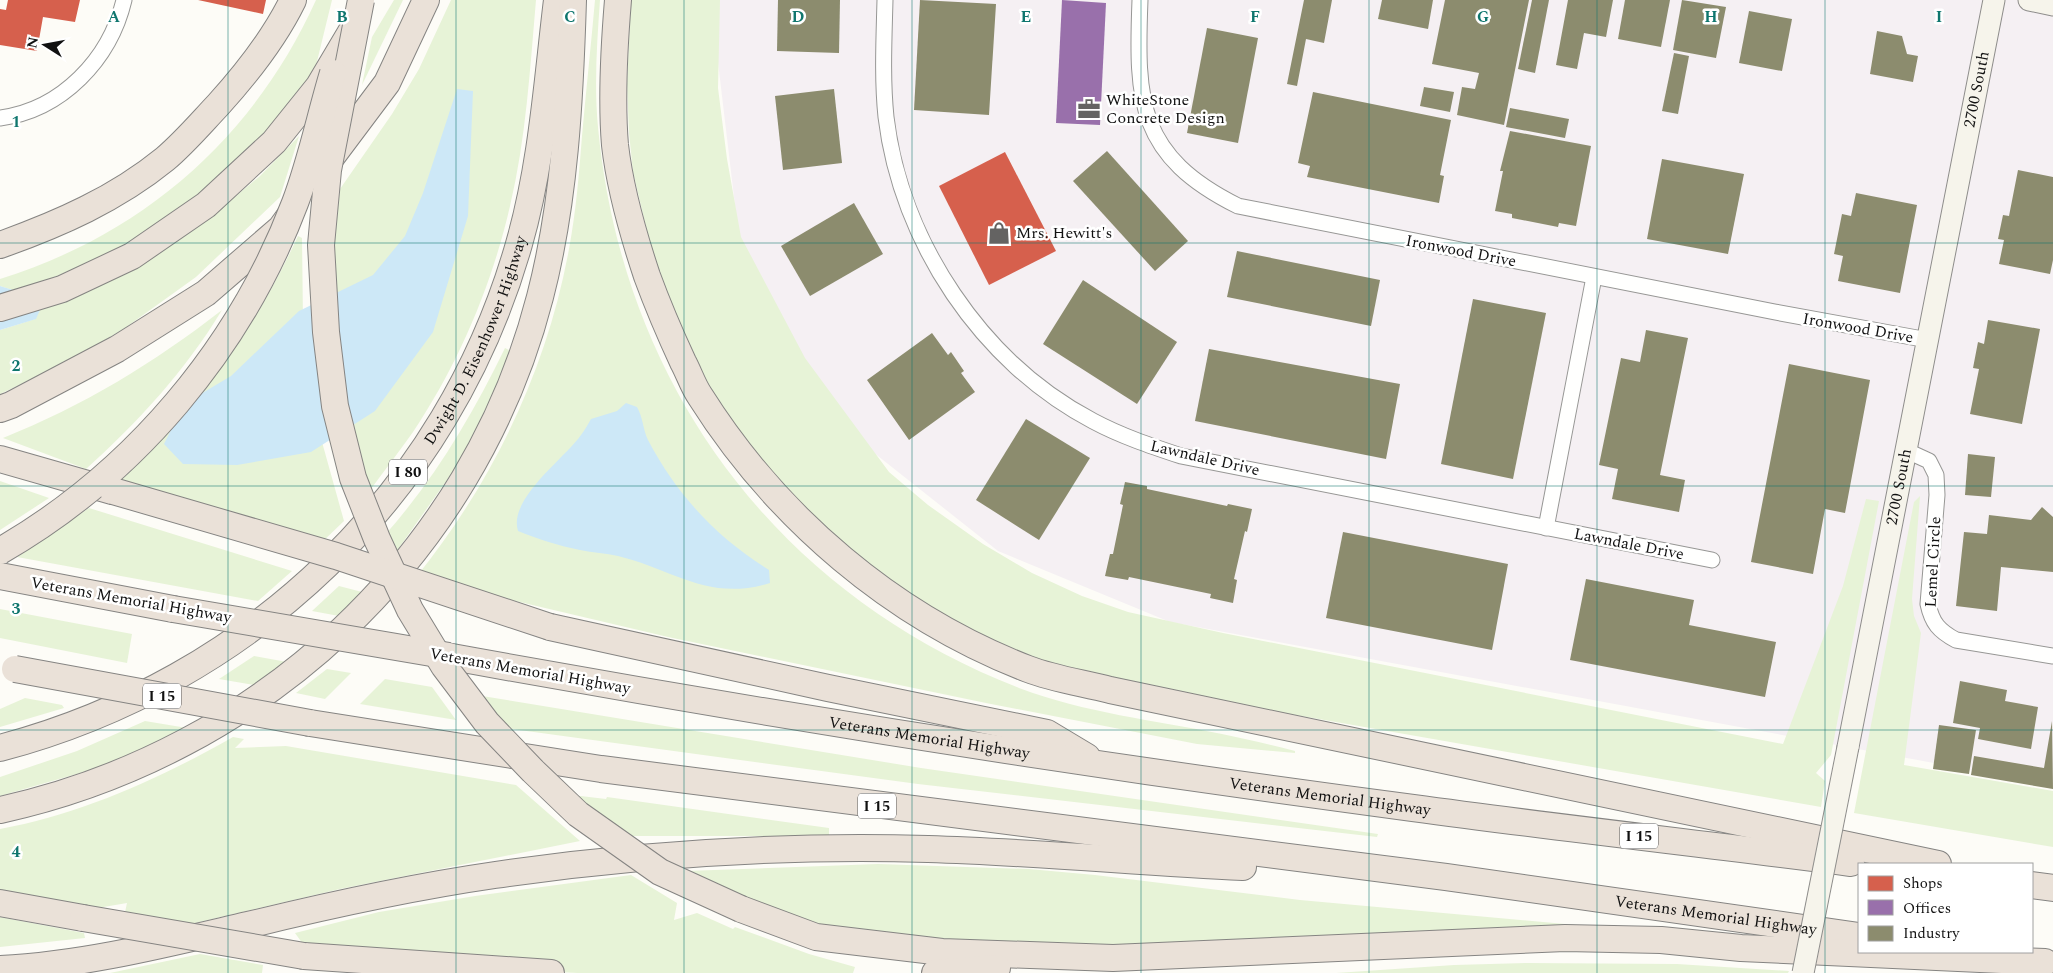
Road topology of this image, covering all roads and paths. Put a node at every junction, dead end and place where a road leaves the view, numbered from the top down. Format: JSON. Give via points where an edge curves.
{"nodes":[{"id":1,"x":124,"y":0,"type":"edge"},
{"id":2,"x":293,"y":0,"type":"edge"},
{"id":3,"x":355,"y":0,"type":"edge"},
{"id":4,"x":361,"y":0,"type":"edge"},
{"id":5,"x":370,"y":0,"type":"edge"},
{"id":6,"x":426,"y":0,"type":"edge"},
{"id":7,"x":557,"y":0,"type":"edge"},
{"id":8,"x":573,"y":0,"type":"edge"},
{"id":9,"x":618,"y":0,"type":"edge"},
{"id":10,"x":885,"y":0,"type":"edge"},
{"id":11,"x":1140,"y":0,"type":"edge"},
{"id":12,"x":1994,"y":0,"type":"edge"},
{"id":13,"x":2029,"y":0,"type":"edge"},
{"id":14,"x":2053,"y":5,"type":"edge"},
{"id":15,"x":0,"y":118,"type":"edge"},
{"id":16,"x":0,"y":245,"type":"edge"},
{"id":17,"x":1594,"y":277,"type":"junction"},
{"id":18,"x":0,"y":308,"type":"edge"},
{"id":19,"x":1928,"y":340,"type":"junction"},
{"id":20,"x":0,"y":409,"type":"edge"},
{"id":21,"x":1905,"y":450,"type":"junction"},
{"id":22,"x":0,"y":458,"type":"edge"},
{"id":23,"x":1546,"y":528,"type":"junction"},
{"id":24,"x":0,"y":551,"type":"edge"},
{"id":25,"x":1712,"y":560,"type":"dead end"},
{"id":26,"x":0,"y":576,"type":"edge"},
{"id":27,"x":2053,"y":656,"type":"edge"},
{"id":28,"x":7,"y":667,"type":"edge"},
{"id":29,"x":0,"y":748,"type":"edge"},
{"id":30,"x":1098,"y":764,"type":"junction"},
{"id":31,"x":0,"y":810,"type":"edge"},
{"id":32,"x":1858,"y":863,"type":"edge"},
{"id":33,"x":1933,"y":863,"type":"edge"},
{"id":34,"x":1446,"y":877,"type":"junction"},
{"id":35,"x":0,"y":903,"type":"edge"},
{"id":36,"x":1858,"y":936,"type":"edge"},
{"id":37,"x":1977,"y":953,"type":"edge"},
{"id":38,"x":1113,"y":958,"type":"junction"},
{"id":39,"x":2049,"y":963,"type":"edge"},
{"id":40,"x":0,"y":969,"type":"edge"},
{"id":41,"x":551,"y":973,"type":"edge"},
{"id":42,"x":935,"y":973,"type":"edge"},
{"id":43,"x":1803,"y":973,"type":"edge"}],
"edges":[{"from":1,"to":15,"type":"street","via":[[113,36],[87,72],[72,86],[42,104],[26,112]]},
{"from":2,"to":16,"type":"highway","via":[[244,76],[165,159],[81,212]]},
{"from":3,"to":24,"type":"highway","bridge":true,"via":[[295,202],[272,257],[228,334],[173,408],[132,451],[62,510]]},
{"from":4,"to":38,"type":"highway","bridge":true,"via":[[328,170],[321,245],[326,332],[335,406],[354,478],[377,539],[410,610],[444,666],[487,723],[578,814],[660,872],[741,909],[816,936],[942,952]]},
{"from":5,"to":18,"type":"highway","bridge":true,"via":[[320,86],[274,142],[206,205],[132,256],[62,289]]},
{"from":6,"to":20,"type":"highway","via":[[387,83],[281,228],[206,293],[125,344]]},
{"from":7,"to":29,"type":"highway","name":"Dwight D. Eisenhower Highway","number":"I 80","via":[[538,158],[511,272],[466,378],[437,430],[404,478],[324,569],[267,619],[226,648],[91,718]]},
{"from":8,"to":31,"type":"highway","via":[[571,65],[560,185],[540,298],[496,418],[475,459],[427,534],[388,584],[346,627],[300,668],[258,699],[190,741],[134,768],[60,795]]},
{"from":9,"to":33,"type":"highway","via":[[614,53],[615,145],[630,223],[660,312],[694,385],[740,454],[793,515],[848,564],[903,605],[1029,669],[1110,690]]},
{"from":10,"to":23,"type":"street","name":"Lawndale Drive","via":[[883,72],[886,118],[898,177],[912,219],[954,294],[987,337],[1025,376],[1093,421],[1133,440],[1181,456]]},
{"from":11,"to":17,"type":"street","name":"Ironwood Drive","via":[[1138,55],[1142,98],[1150,127],[1180,169],[1208,191],[1238,206],[1278,215]]},
{"from":12,"to":19,"type":"street","name":"2700 South"},
{"from":13,"to":14,"type":"street"},
{"from":17,"to":19,"type":"street","name":"Ironwood Drive"},
{"from":17,"to":23,"type":"street"},
{"from":19,"to":21,"type":"street","name":"2700 South"},
{"from":21,"to":27,"type":"street","name":"Lemel Circle","via":[[1929,461],[1936,475],[1928,604],[1931,620],[1941,632],[1956,640]]},
{"from":21,"to":43,"type":"street","name":"2700 South","bridge":true},
{"from":22,"to":30,"type":"highway","bridge":true,"via":[[336,556],[550,627],[1047,733]]},
{"from":23,"to":25,"type":"street","name":"Lawndale Drive"},
{"from":26,"to":30,"type":"highway","name":"Veterans Memorial Highway","number":"I 15","bridge":true,"via":[[716,703]]},
{"from":28,"to":34,"type":"highway","name":"Veterans Memorial Highway","number":"I 15","bridge":true,"via":[[310,723],[581,766]]},
{"from":30,"to":32,"type":"highway","name":"Veterans Memorial Highway","number":"I 15","via":[[1414,808]]},
{"from":34,"to":36,"type":"highway","name":"Veterans Memorial Highway","number":"I 15"},
{"from":34,"to":40,"type":"highway","via":[[932,849],[816,848],[668,855],[580,863],[447,883],[326,906],[111,956]]},
{"from":35,"to":41,"type":"highway","bridge":true,"via":[[304,956]]},
{"from":37,"to":39,"type":"highway"},
{"from":38,"to":39,"type":"highway","via":[[1565,938],[1662,940],[1741,948]]},
{"from":38,"to":42,"type":"highway"}]}
